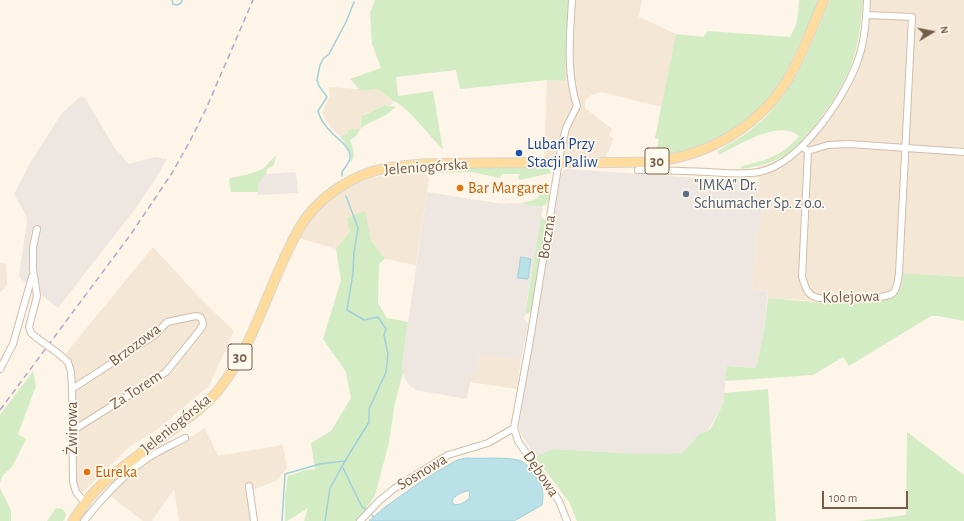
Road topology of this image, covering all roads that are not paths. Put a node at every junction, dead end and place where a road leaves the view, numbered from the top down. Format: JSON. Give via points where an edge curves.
{"nodes":[{"id":1,"x":572,"y":0,"type":"edge"},
{"id":2,"x":824,"y":0,"type":"edge"},
{"id":3,"x":867,"y":0,"type":"edge"},
{"id":4,"x":866,"y":15,"type":"junction"},
{"id":5,"x":802,"y":146,"type":"junction"},
{"id":6,"x":906,"y":148,"type":"junction"},
{"id":7,"x":808,"y":151,"type":"junction"},
{"id":8,"x":964,"y":152,"type":"edge"},
{"id":9,"x":558,"y":164,"type":"junction"},
{"id":10,"x":638,"y":170,"type":"dead end"},
{"id":11,"x":36,"y":229,"type":"dead end"},
{"id":12,"x":34,"y":274,"type":"junction"},
{"id":13,"x":202,"y":320,"type":"joint"},
{"id":14,"x":0,"y":369,"type":"edge"},
{"id":15,"x":72,"y":389,"type":"junction"},
{"id":16,"x":514,"y":428,"type":"junction"},
{"id":17,"x":72,"y":431,"type":"junction"},
{"id":18,"x":185,"y":438,"type":"dead end"},
{"id":19,"x":249,"y":486,"type":"dead end"},
{"id":20,"x":85,"y":503,"type":"junction"},
{"id":21,"x":73,"y":521,"type":"edge"},
{"id":22,"x":84,"y":521,"type":"edge"},
{"id":23,"x":254,"y":521,"type":"edge"},
{"id":24,"x":360,"y":521,"type":"edge"},
{"id":25,"x":567,"y":521,"type":"edge"}],
"edges":[{"from":1,"to":9,"type":"street","name":"Boczna","via":[[571,87],[577,106],[566,128]]},
{"from":2,"to":9,"type":"main road","name":"Jeleniogórska","number":"30","via":[[784,84],[766,108],[731,136],[698,152],[662,161]]},
{"from":3,"to":4,"type":"street"},
{"from":4,"to":5,"type":"street","via":[[862,46],[851,78],[820,125]]},
{"from":4,"to":6,"type":"street","name":"Kolejowa","via":[[912,17]]},
{"from":5,"to":7,"type":"street"},
{"from":5,"to":10,"type":"street","via":[[777,165],[759,172],[740,174]]},
{"from":6,"to":7,"type":"street","via":[[849,144],[828,145]]},
{"from":6,"to":7,"type":"street","name":"Kolejowa","via":[[897,287],[888,296],[865,298],[813,297],[805,286],[802,278]]},
{"from":6,"to":8,"type":"street"},
{"from":9,"to":16,"type":"street","name":"Boczna"},
{"from":9,"to":20,"type":"main road","name":"Jeleniogórska","number":"30","via":[[405,165],[358,177],[329,194],[316,205],[301,225],[244,349],[218,390],[200,409],[98,488]]},
{"from":11,"to":12,"type":"street","via":[[33,247]]},
{"from":12,"to":14,"type":"street","via":[[13,344]]},
{"from":12,"to":15,"type":"street","name":"Żwirowa","bridge":true,"via":[[37,296],[29,327],[31,333],[66,360]]},
{"from":13,"to":15,"type":"street","name":"Brzozowa","via":[[196,316],[167,322],[155,335]]},
{"from":13,"to":17,"type":"street","name":"Za Torem","via":[[203,325],[199,331],[166,372]]},
{"from":15,"to":17,"type":"street","name":"Żwirowa"},
{"from":16,"to":24,"type":"street","name":"Sosnowa","via":[[488,443],[448,455],[395,488]]},
{"from":16,"to":25,"type":"street","name":"Dębowa","via":[[518,441],[559,501]]},
{"from":17,"to":20,"type":"street","name":"Żwirowa","via":[[73,482],[76,492]]},
{"from":18,"to":22,"type":"street","via":[[132,470],[103,497]]},
{"from":19,"to":23,"type":"street"},
{"from":20,"to":21,"type":"main road","name":"Jeleniogórska","number":"30"}]}
